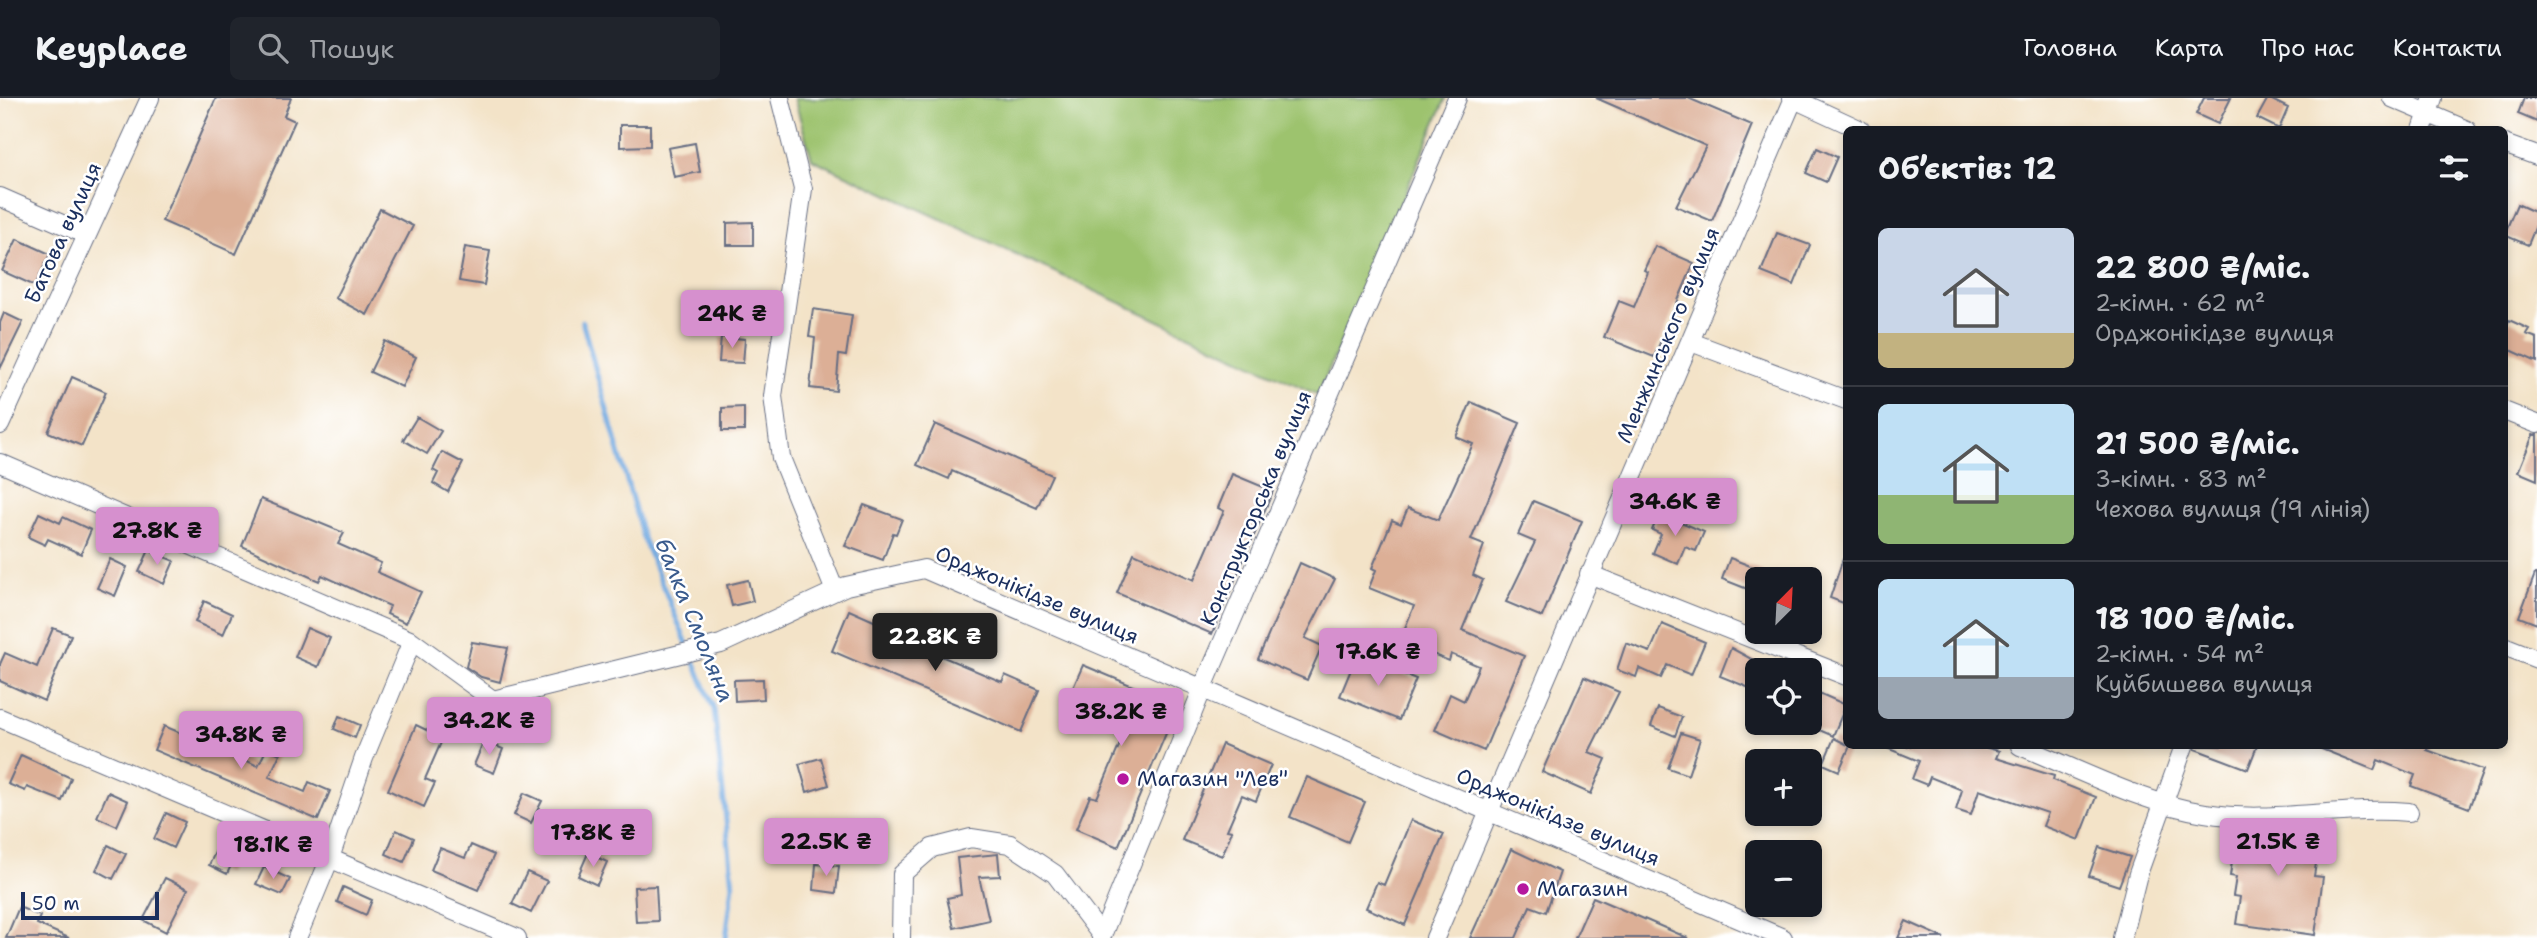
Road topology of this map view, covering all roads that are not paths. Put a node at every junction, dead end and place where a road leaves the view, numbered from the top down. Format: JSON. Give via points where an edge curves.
{"nodes":[{"id":1,"x":150,"y":98,"type":"edge"},
{"id":2,"x":779,"y":98,"type":"edge"},
{"id":3,"x":1457,"y":98,"type":"edge"},
{"id":4,"x":1793,"y":98,"type":"edge"},
{"id":5,"x":2392,"y":98,"type":"edge"},
{"id":6,"x":2428,"y":114,"type":"edge"},
{"id":7,"x":1852,"y":126,"type":"edge"},
{"id":8,"x":2458,"y":126,"type":"edge"},
{"id":9,"x":2508,"y":145,"type":"edge"},
{"id":10,"x":2537,"y":156,"type":"edge"},
{"id":11,"x":0,"y":197,"type":"edge"},
{"id":12,"x":87,"y":235,"type":"junction"},
{"id":13,"x":1692,"y":342,"type":"junction"},
{"id":14,"x":1843,"y":399,"type":"edge"},
{"id":15,"x":2508,"y":413,"type":"edge"},
{"id":16,"x":2537,"y":424,"type":"edge"},
{"id":17,"x":0,"y":425,"type":"edge"},
{"id":18,"x":0,"y":463,"type":"edge"},
{"id":19,"x":1590,"y":574,"type":"junction"},
{"id":20,"x":835,"y":591,"type":"junction"},
{"id":21,"x":412,"y":641,"type":"junction"},
{"id":22,"x":2508,"y":648,"type":"edge"},
{"id":23,"x":2537,"y":659,"type":"edge"},
{"id":24,"x":1843,"y":675,"type":"edge"},
{"id":25,"x":1202,"y":690,"type":"junction"},
{"id":26,"x":0,"y":718,"type":"edge"},
{"id":27,"x":2027,"y":749,"type":"edge"},
{"id":28,"x":2183,"y":749,"type":"edge"},
{"id":29,"x":2162,"y":803,"type":"junction"},
{"id":30,"x":1488,"y":812,"type":"junction"},
{"id":31,"x":2409,"y":812,"type":"dead end"},
{"id":32,"x":330,"y":858,"type":"junction"},
{"id":33,"x":1102,"y":937,"type":"edge"},
{"id":34,"x":297,"y":938,"type":"edge"},
{"id":35,"x":517,"y":938,"type":"edge"},
{"id":36,"x":901,"y":938,"type":"edge"},
{"id":37,"x":1435,"y":938,"type":"edge"},
{"id":38,"x":1783,"y":938,"type":"edge"},
{"id":39,"x":2122,"y":938,"type":"edge"}],
"edges":[{"from":1,"to":12,"type":"street","name":"Батова вулиця"},
{"from":2,"to":20,"type":"street","via":[[803,189],[773,396],[781,458]]},
{"from":3,"to":25,"type":"street","name":"Конструкторська вулиця"},
{"from":4,"to":7,"type":"street"},
{"from":4,"to":13,"type":"street","name":"Менжинського вулиця"},
{"from":5,"to":6,"type":"street"},
{"from":6,"to":8,"type":"street"},
{"from":9,"to":10,"type":"street"},
{"from":11,"to":12,"type":"street"},
{"from":12,"to":17,"type":"street","name":"Батова вулиця"},
{"from":13,"to":14,"type":"street"},
{"from":13,"to":19,"type":"street","name":"Менжинського вулиця"},
{"from":15,"to":16,"type":"street"},
{"from":18,"to":21,"type":"street","name":"Орджонікідзе вулиця"},
{"from":19,"to":24,"type":"street"},
{"from":19,"to":30,"type":"street","name":"Менжинського вулиця"},
{"from":20,"to":21,"type":"street","name":"Орджонікідзе вулиця","via":[[721,643],[493,700]]},
{"from":20,"to":25,"type":"street","name":"Орджонікідзе вулиця","via":[[924,569]]},
{"from":21,"to":32,"type":"street","via":[[363,758]]},
{"from":22,"to":23,"type":"street"},
{"from":25,"to":30,"type":"street","name":"Орджонікідзе вулиця"},
{"from":25,"to":33,"type":"street","name":"Конструкторська вулиця"},
{"from":26,"to":32,"type":"street"},
{"from":27,"to":29,"type":"street"},
{"from":28,"to":29,"type":"street"},
{"from":29,"to":31,"type":"street","via":[[2206,814]]},
{"from":29,"to":39,"type":"street"},
{"from":30,"to":37,"type":"street","name":"Менжинського вулиця"},
{"from":30,"to":38,"type":"street","name":"Орджонікідзе вулиця"},
{"from":32,"to":34,"type":"street"},
{"from":32,"to":35,"type":"street"},
{"from":33,"to":36,"type":"street","via":[[1055,874],[1010,844],[971,838],[932,848],[902,874]]}]}
